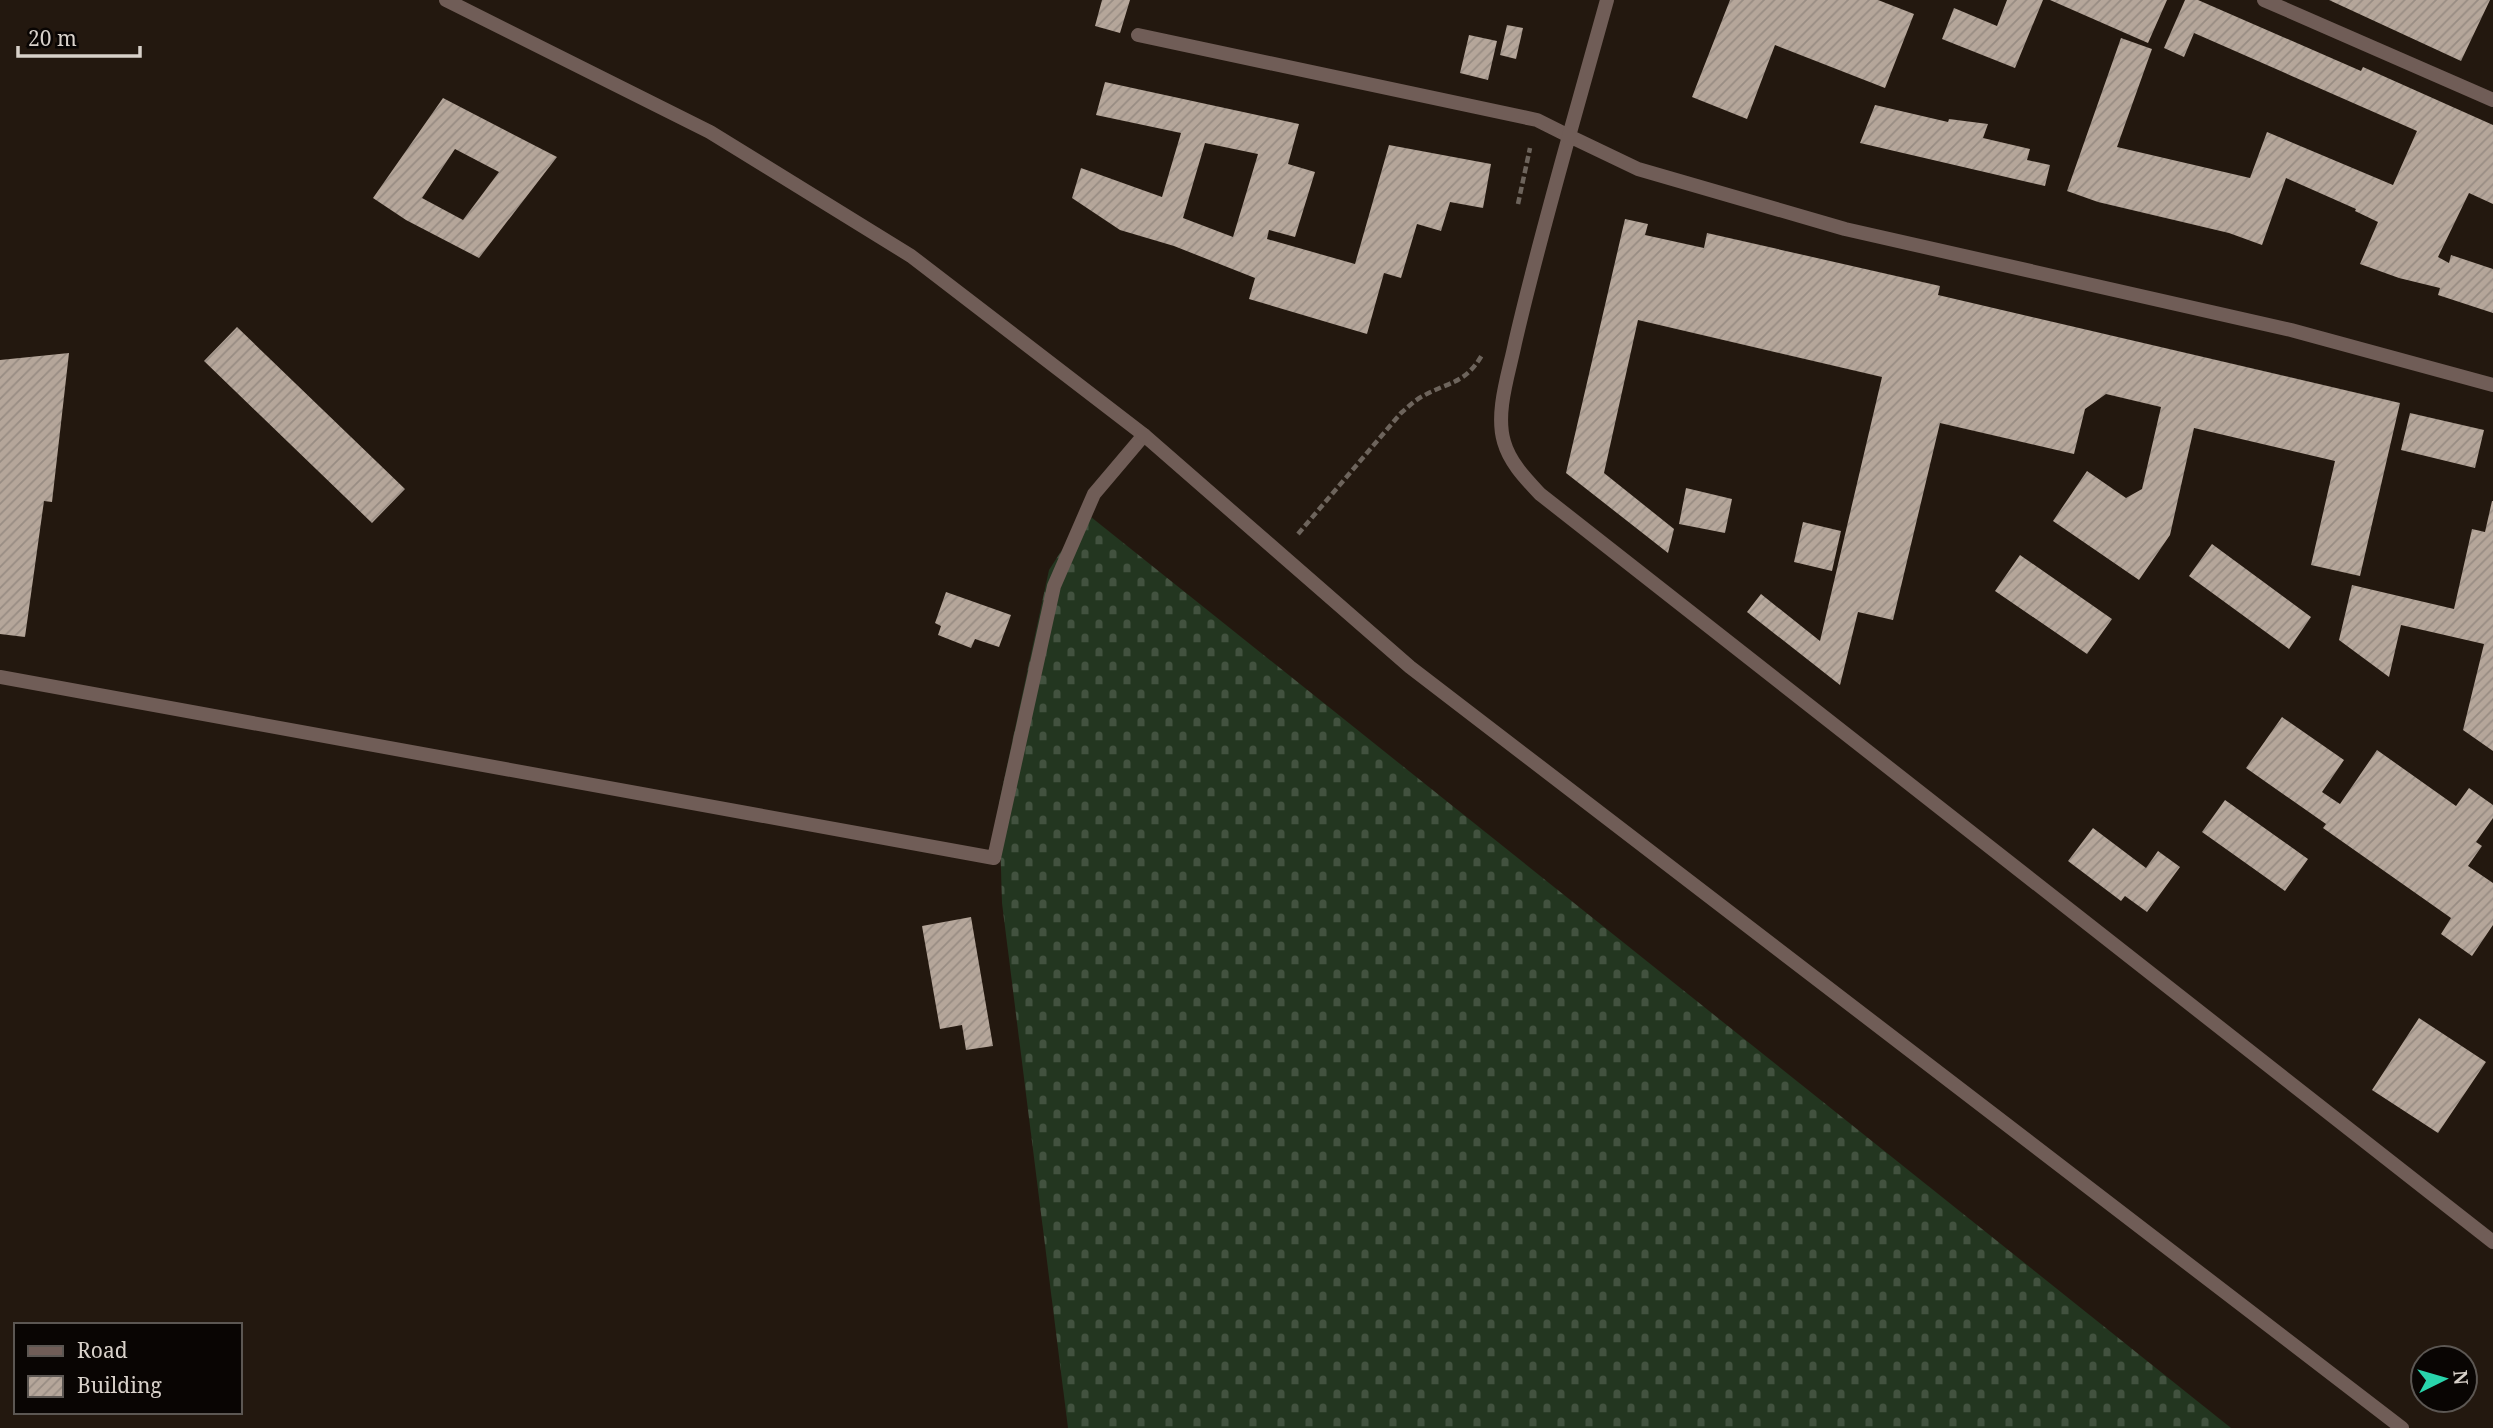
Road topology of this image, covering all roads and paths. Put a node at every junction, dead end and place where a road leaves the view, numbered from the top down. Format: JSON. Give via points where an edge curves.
{"nodes":[{"id":1,"x":446,"y":0,"type":"edge"},
{"id":2,"x":1607,"y":0,"type":"edge"},
{"id":3,"x":2264,"y":0,"type":"edge"},
{"id":4,"x":1138,"y":35,"type":"dead end"},
{"id":5,"x":2493,"y":100,"type":"edge"},
{"id":6,"x":1537,"y":120,"type":"junction"},
{"id":7,"x":1569,"y":136,"type":"junction"},
{"id":8,"x":1517,"y":209,"type":"dead end"},
{"id":9,"x":1484,"y":352,"type":"dead end"},
{"id":10,"x":2493,"y":385,"type":"edge"},
{"id":11,"x":1144,"y":435,"type":"junction"},
{"id":12,"x":1281,"y":554,"type":"junction"},
{"id":13,"x":0,"y":677,"type":"edge"},
{"id":14,"x":2493,"y":1242,"type":"edge"},
{"id":15,"x":2402,"y":1428,"type":"edge"}],
"edges":[{"from":1,"to":11,"type":"street","via":[[710,132],[911,256]]},
{"from":2,"to":7,"type":"street"},
{"from":3,"to":5,"type":"street"},
{"from":4,"to":6,"type":"street"},
{"from":6,"to":7,"type":"street"},
{"from":6,"to":8,"type":"path"},
{"from":7,"to":10,"type":"street","via":[[1638,169],[1845,229],[2291,330]]},
{"from":7,"to":14,"type":"street","via":[[1531,276],[1501,418],[1504,442],[1515,466],[1540,494]]},
{"from":9,"to":12,"type":"path","via":[[1461,380],[1419,398],[1401,413]]},
{"from":11,"to":12,"type":"street"},
{"from":11,"to":13,"type":"street","via":[[1094,494],[1054,586],[995,858]]},
{"from":12,"to":15,"type":"street","via":[[1410,667]]}]}
